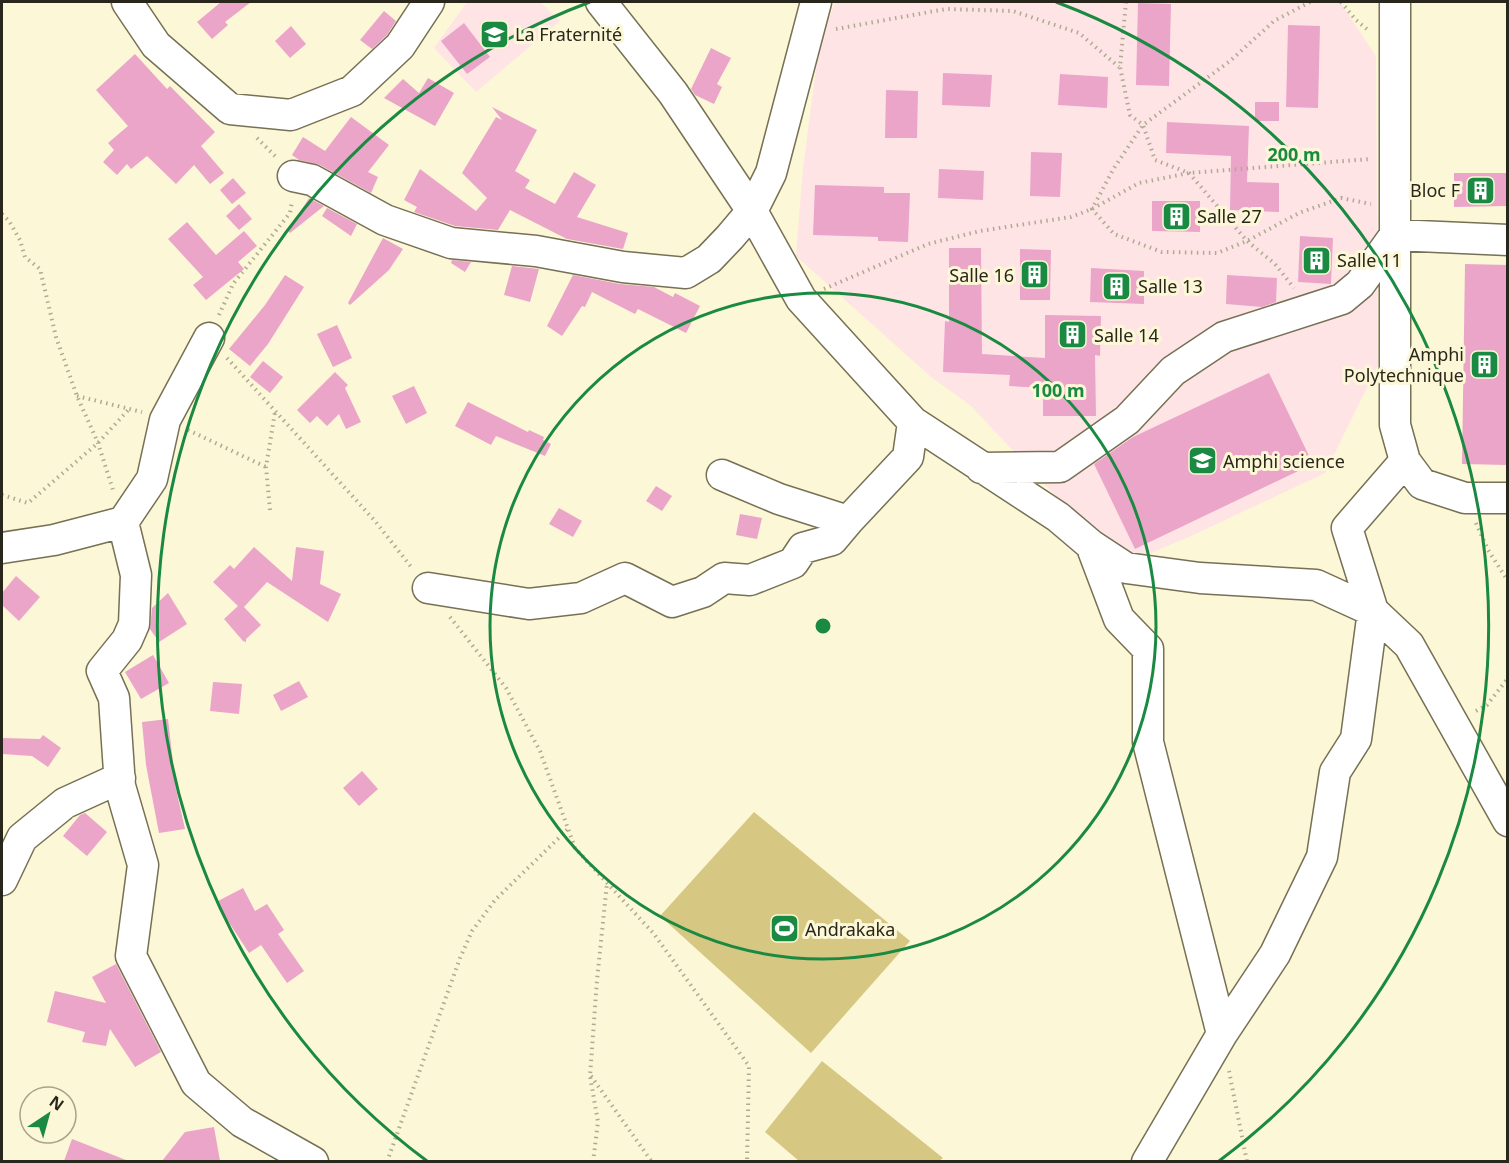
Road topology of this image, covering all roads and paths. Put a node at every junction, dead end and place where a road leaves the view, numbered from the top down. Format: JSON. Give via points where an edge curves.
{"nodes":[{"id":1,"x":127,"y":2,"type":"edge"},
{"id":2,"x":429,"y":2,"type":"edge"},
{"id":3,"x":601,"y":2,"type":"edge"},
{"id":4,"x":816,"y":2,"type":"edge"},
{"id":5,"x":1126,"y":2,"type":"edge"},
{"id":6,"x":1310,"y":2,"type":"edge"},
{"id":7,"x":1395,"y":2,"type":"edge"},
{"id":8,"x":808,"y":32,"type":"junction"},
{"id":9,"x":1120,"y":67,"type":"junction"},
{"id":10,"x":1143,"y":125,"type":"junction"},
{"id":11,"x":1395,"y":156,"type":"junction"},
{"id":12,"x":1189,"y":173,"type":"junction"},
{"id":13,"x":293,"y":176,"type":"dead end"},
{"id":14,"x":1092,"y":208,"type":"junction"},
{"id":15,"x":752,"y":211,"type":"junction"},
{"id":16,"x":2,"y":214,"type":"edge"},
{"id":17,"x":1395,"y":222,"type":"junction"},
{"id":18,"x":1508,"y":240,"type":"edge"},
{"id":19,"x":1247,"y":241,"type":"junction"},
{"id":20,"x":1295,"y":289,"type":"dead end"},
{"id":21,"x":801,"y":299,"type":"junction"},
{"id":22,"x":209,"y":338,"type":"dead end"},
{"id":23,"x":77,"y":396,"type":"junction"},
{"id":24,"x":131,"y":408,"type":"junction"},
{"id":25,"x":275,"y":411,"type":"dead end"},
{"id":26,"x":165,"y":420,"type":"junction"},
{"id":27,"x":913,"y":422,"type":"junction"},
{"id":28,"x":98,"y":443,"type":"junction"},
{"id":29,"x":1405,"y":461,"type":"junction"},
{"id":30,"x":266,"y":466,"type":"junction"},
{"id":31,"x":981,"y":468,"type":"junction"},
{"id":32,"x":722,"y":475,"type":"dead end"},
{"id":33,"x":2,"y":495,"type":"edge"},
{"id":34,"x":1465,"y":498,"type":"junction"},
{"id":35,"x":1508,"y":498,"type":"edge"},
{"id":36,"x":270,"y":510,"type":"dead end"},
{"id":37,"x":848,"y":520,"type":"junction"},
{"id":38,"x":123,"y":522,"type":"junction"},
{"id":39,"x":1091,"y":545,"type":"junction"},
{"id":40,"x":2,"y":548,"type":"edge"},
{"id":41,"x":1508,"y":581,"type":"edge"},
{"id":42,"x":428,"y":588,"type":"dead end"},
{"id":43,"x":1373,"y":610,"type":"junction"},
{"id":44,"x":1508,"y":678,"type":"edge"},
{"id":45,"x":1454,"y":723,"type":"junction"},
{"id":46,"x":120,"y":778,"type":"junction"},
{"id":47,"x":1508,"y":821,"type":"edge"},
{"id":48,"x":568,"y":829,"type":"dead end"},
{"id":49,"x":2,"y":880,"type":"edge"},
{"id":50,"x":607,"y":882,"type":"dead end"},
{"id":51,"x":1222,"y":1034,"type":"junction"},
{"id":52,"x":749,"y":1066,"type":"dead end"},
{"id":53,"x":590,"y":1076,"type":"junction"},
{"id":54,"x":313,"y":1161,"type":"edge"},
{"id":55,"x":387,"y":1161,"type":"edge"},
{"id":56,"x":593,"y":1161,"type":"edge"},
{"id":57,"x":652,"y":1161,"type":"edge"},
{"id":58,"x":747,"y":1161,"type":"edge"},
{"id":59,"x":1147,"y":1161,"type":"edge"},
{"id":60,"x":1247,"y":1161,"type":"edge"}],
"edges":[{"from":1,"to":2,"type":"street","via":[[156,45],[230,109],[291,115],[352,91],[400,46]]},
{"from":3,"to":15,"type":"street","via":[[673,93]]},
{"from":4,"to":8,"type":"street"},
{"from":5,"to":9,"type":"path"},
{"from":6,"to":10,"type":"path","via":[[1274,21],[1230,61]]},
{"from":7,"to":11,"type":"street"},
{"from":8,"to":9,"type":"path","via":[[946,9],[1013,11],[1079,33]]},
{"from":8,"to":15,"type":"street","via":[[771,173]]},
{"from":9,"to":10,"type":"path","via":[[1130,115]]},
{"from":10,"to":12,"type":"path","via":[[1155,160]]},
{"from":10,"to":14,"type":"path"},
{"from":11,"to":12,"type":"path"},
{"from":11,"to":17,"type":"street"},
{"from":12,"to":14,"type":"path","via":[[1139,183]]},
{"from":12,"to":19,"type":"path"},
{"from":13,"to":15,"type":"street","via":[[312,180],[385,220],[451,243],[686,273],[710,259]]},
{"from":14,"to":19,"type":"path","via":[[1113,234],[1162,252],[1217,253]]},
{"from":14,"to":21,"type":"path","via":[[1071,217],[980,231],[928,244]]},
{"from":15,"to":21,"type":"street"},
{"from":16,"to":23,"type":"path","via":[[20,240],[25,256],[40,269],[56,337]]},
{"from":17,"to":18,"type":"street"},
{"from":17,"to":19,"type":"path","via":[[1341,198],[1299,213]]},
{"from":17,"to":29,"type":"street","via":[[1395,425]]},
{"from":17,"to":31,"type":"street","via":[[1360,284],[1342,299],[1224,337],[1173,371],[1127,420],[1060,467]]},
{"from":19,"to":20,"type":"path","via":[[1275,264]]},
{"from":21,"to":27,"type":"street"},
{"from":22,"to":26,"type":"street"},
{"from":23,"to":24,"type":"path"},
{"from":23,"to":28,"type":"path"},
{"from":24,"to":26,"type":"path"},
{"from":24,"to":28,"type":"path"},
{"from":25,"to":30,"type":"path"},
{"from":26,"to":30,"type":"path"},
{"from":26,"to":38,"type":"street","via":[[152,480]]},
{"from":27,"to":31,"type":"street"},
{"from":27,"to":37,"type":"street","via":[[908,457]]},
{"from":28,"to":33,"type":"path","via":[[28,503]]},
{"from":28,"to":38,"type":"path"},
{"from":29,"to":34,"type":"street","via":[[1422,484]]},
{"from":29,"to":43,"type":"street","via":[[1347,528]]},
{"from":30,"to":36,"type":"path"},
{"from":31,"to":39,"type":"street","via":[[1058,517]]},
{"from":32,"to":37,"type":"street","via":[[779,499]]},
{"from":34,"to":35,"type":"street"},
{"from":34,"to":41,"type":"path","via":[[1488,550]]},
{"from":37,"to":42,"type":"street","via":[[832,540],[803,548],[793,563],[750,580],[724,579],[703,592],[672,602],[625,578],[581,598],[529,604]]},
{"from":38,"to":40,"type":"street","via":[[54,540]]},
{"from":38,"to":46,"type":"street","via":[[136,575],[134,624],[127,640],[102,671],[114,698]]},
{"from":39,"to":43,"type":"street","via":[[1126,568],[1200,578],[1316,585]]},
{"from":39,"to":51,"type":"street","via":[[1119,619],[1148,649],[1148,742]]},
{"from":43,"to":45,"type":"street","via":[[1409,645]]},
{"from":43,"to":51,"type":"street","via":[[1356,739],[1335,772],[1322,857],[1275,954]]},
{"from":44,"to":45,"type":"path","via":[[1487,705]]},
{"from":45,"to":47,"type":"street"},
{"from":46,"to":49,"type":"street","via":[[65,803],[22,838]]},
{"from":46,"to":54,"type":"street","via":[[143,865],[130,956],[196,1083],[243,1122]]},
{"from":48,"to":55,"type":"path","via":[[495,900],[472,932]]},
{"from":50,"to":53,"type":"path"},
{"from":51,"to":59,"type":"street"},
{"from":51,"to":60,"type":"path"},
{"from":52,"to":58,"type":"path"},
{"from":53,"to":56,"type":"path","via":[[598,1122]]},
{"from":53,"to":57,"type":"path"}]}
